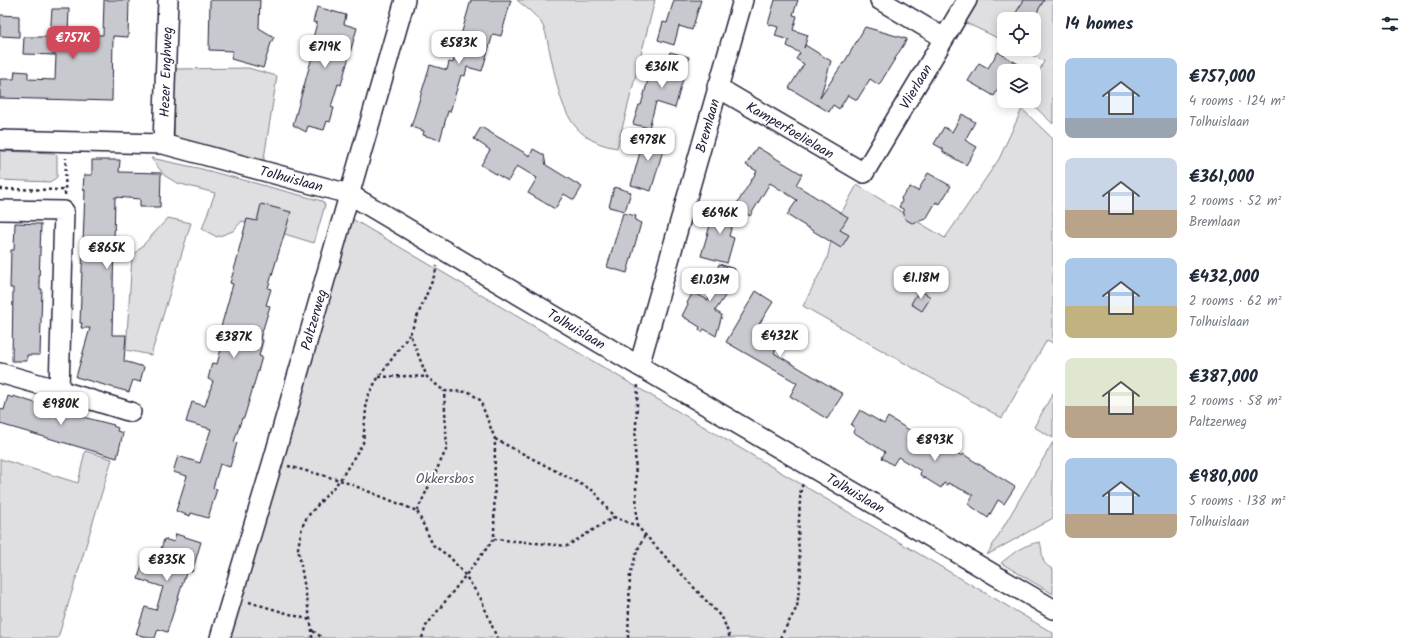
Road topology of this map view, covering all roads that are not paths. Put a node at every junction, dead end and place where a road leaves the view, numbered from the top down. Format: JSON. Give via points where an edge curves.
{"nodes":[{"id":1,"x":168,"y":0,"type":"edge"},
{"id":2,"x":405,"y":0,"type":"edge"},
{"id":3,"x":743,"y":0,"type":"edge"},
{"id":4,"x":880,"y":0,"type":"edge"},
{"id":5,"x":967,"y":0,"type":"edge"},
{"id":6,"x":944,"y":38,"type":"junction"},
{"id":7,"x":717,"y":87,"type":"junction"},
{"id":8,"x":0,"y":140,"type":"edge"},
{"id":9,"x":163,"y":144,"type":"junction"},
{"id":10,"x":864,"y":173,"type":"joint"},
{"id":11,"x":349,"y":194,"type":"junction"},
{"id":12,"x":0,"y":210,"type":"edge"},
{"id":13,"x":639,"y":366,"type":"junction"},
{"id":14,"x":0,"y":373,"type":"edge"},
{"id":15,"x":59,"y":390,"type":"junction"},
{"id":16,"x":131,"y":412,"type":"dead end"},
{"id":17,"x":1053,"y":609,"type":"edge"},
{"id":18,"x":220,"y":638,"type":"edge"}],
"edges":[{"from":1,"to":9,"type":"street","name":"Hezer Enghweg"},
{"from":2,"to":11,"type":"street","name":"Paltzerweg"},
{"from":3,"to":7,"type":"street","name":"Bremlaan"},
{"from":4,"to":6,"type":"street"},
{"from":5,"to":6,"type":"street","name":"Vlierlaan"},
{"from":6,"to":10,"type":"street","name":"Vlierlaan"},
{"from":7,"to":10,"type":"street","name":"Kamperfoelielaan"},
{"from":7,"to":13,"type":"street","name":"Bremlaan"},
{"from":8,"to":9,"type":"street","name":"Tolhuislaan"},
{"from":9,"to":11,"type":"street","name":"Tolhuislaan"},
{"from":11,"to":13,"type":"street","name":"Tolhuislaan"},
{"from":11,"to":18,"type":"street","name":"Paltzerweg"},
{"from":12,"to":15,"type":"street","via":[[64,211]]},
{"from":13,"to":17,"type":"street","name":"Tolhuislaan"},
{"from":14,"to":15,"type":"street"},
{"from":15,"to":16,"type":"street"}]}
